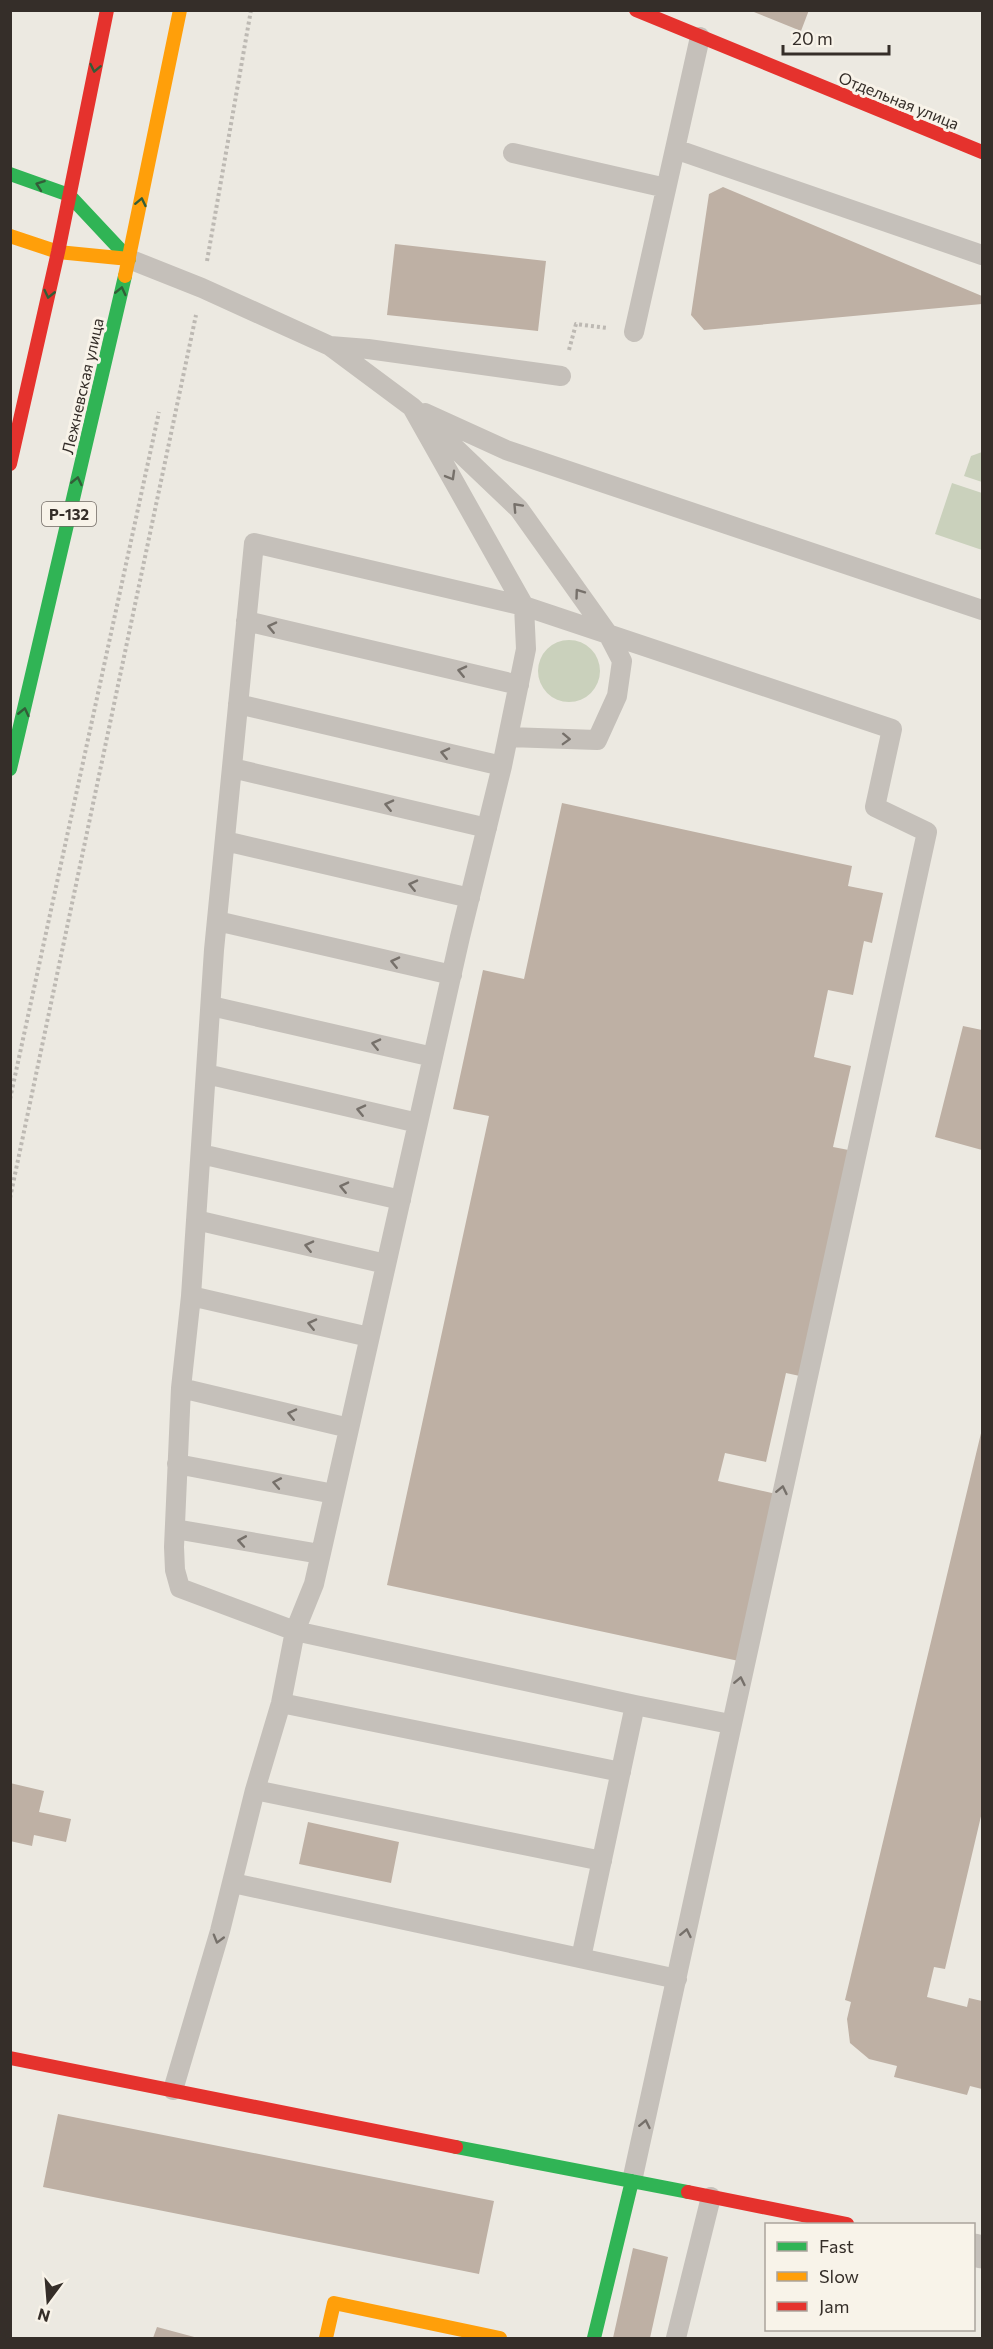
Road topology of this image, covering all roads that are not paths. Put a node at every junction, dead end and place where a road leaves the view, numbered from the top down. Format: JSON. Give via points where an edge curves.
{"nodes":[{"id":1,"x":107,"y":10,"type":"edge"},
{"id":2,"x":180,"y":10,"type":"edge"},
{"id":3,"x":636,"y":10,"type":"edge"},
{"id":4,"x":700,"y":37,"type":"junction"},
{"id":5,"x":675,"y":149,"type":"junction"},
{"id":6,"x":982,"y":152,"type":"edge"},
{"id":7,"x":513,"y":153,"type":"dead end"},
{"id":8,"x":10,"y":174,"type":"edge"},
{"id":9,"x":666,"y":188,"type":"junction"},
{"id":10,"x":69,"y":195,"type":"junction"},
{"id":11,"x":10,"y":236,"type":"edge"},
{"id":12,"x":58,"y":252,"type":"junction"},
{"id":13,"x":982,"y":255,"type":"edge"},
{"id":14,"x":129,"y":259,"type":"junction"},
{"id":15,"x":634,"y":332,"type":"road end"},
{"id":16,"x":330,"y":346,"type":"junction"},
{"id":17,"x":561,"y":376,"type":"road end"},
{"id":18,"x":411,"y":407,"type":"junction"},
{"id":19,"x":10,"y":464,"type":"edge"},
{"id":20,"x":524,"y":606,"type":"junction"},
{"id":21,"x":982,"y":610,"type":"edge"},
{"id":22,"x":246,"y":621,"type":"junction"},
{"id":23,"x":608,"y":634,"type":"junction"},
{"id":24,"x":519,"y":685,"type":"junction"},
{"id":25,"x":238,"y":704,"type":"junction"},
{"id":26,"x":508,"y":737,"type":"junction"},
{"id":27,"x":502,"y":766,"type":"junction"},
{"id":28,"x":232,"y":768,"type":"junction"},
{"id":29,"x":10,"y":769,"type":"edge"},
{"id":30,"x":487,"y":828,"type":"junction"},
{"id":31,"x":225,"y":841,"type":"junction"},
{"id":32,"x":470,"y":898,"type":"junction"},
{"id":33,"x":218,"y":921,"type":"junction"},
{"id":34,"x":452,"y":975,"type":"junction"},
{"id":35,"x":211,"y":1006,"type":"junction"},
{"id":36,"x":433,"y":1058,"type":"junction"},
{"id":37,"x":206,"y":1074,"type":"junction"},
{"id":38,"x":418,"y":1123,"type":"junction"},
{"id":39,"x":201,"y":1154,"type":"junction"},
{"id":40,"x":400,"y":1200,"type":"junction"},
{"id":41,"x":196,"y":1220,"type":"junction"},
{"id":42,"x":386,"y":1264,"type":"junction"},
{"id":43,"x":191,"y":1296,"type":"junction"},
{"id":44,"x":369,"y":1337,"type":"junction"},
{"id":45,"x":181,"y":1388,"type":"junction"},
{"id":46,"x":349,"y":1428,"type":"junction"},
{"id":47,"x":177,"y":1464,"type":"junction"},
{"id":48,"x":334,"y":1494,"type":"junction"},
{"id":49,"x":175,"y":1529,"type":"junction"},
{"id":50,"x":320,"y":1554,"type":"junction"},
{"id":51,"x":295,"y":1631,"type":"junction"},
{"id":52,"x":281,"y":1703,"type":"junction"},
{"id":53,"x":635,"y":1705,"type":"junction"},
{"id":54,"x":730,"y":1724,"type":"junction"},
{"id":55,"x":621,"y":1772,"type":"junction"},
{"id":56,"x":255,"y":1790,"type":"junction"},
{"id":57,"x":602,"y":1861,"type":"junction"},
{"id":58,"x":233,"y":1883,"type":"junction"},
{"id":59,"x":581,"y":1958,"type":"junction"},
{"id":60,"x":677,"y":1979,"type":"junction"},
{"id":61,"x":10,"y":2058,"type":"edge"},
{"id":62,"x":174,"y":2090,"type":"junction"},
{"id":63,"x":632,"y":2181,"type":"junction"},
{"id":64,"x":711,"y":2197,"type":"junction"},
{"id":65,"x":842,"y":2223,"type":"edge"},
{"id":66,"x":326,"y":2338,"type":"edge"},
{"id":67,"x":500,"y":2338,"type":"edge"},
{"id":68,"x":594,"y":2338,"type":"edge"},
{"id":69,"x":676,"y":2338,"type":"edge"}],
"edges":[{"from":1,"to":10,"type":"main road","one_way":true},
{"from":14,"to":2,"type":"main road","name":"Лежневская улица","number":"Р-132","one_way":true},
{"from":3,"to":4,"type":"main road","name":"Отдельная улица"},
{"from":4,"to":5,"type":"lane"},
{"from":4,"to":6,"type":"main road","name":"Отдельная улица"},
{"from":5,"to":9,"type":"lane"},
{"from":5,"to":13,"type":"lane"},
{"from":7,"to":9,"type":"lane"},
{"from":10,"to":8,"type":"main road","one_way":true},
{"from":9,"to":15,"type":"lane"},
{"from":10,"to":12,"type":"main road"},
{"from":10,"to":14,"type":"main road"},
{"from":11,"to":12,"type":"main road"},
{"from":12,"to":14,"type":"main road"},
{"from":12,"to":19,"type":"main road","one_way":true},
{"from":14,"to":16,"type":"lane"},
{"from":29,"to":14,"type":"main road","name":"Лежневская улица","number":"Р-132","one_way":true},
{"from":16,"to":17,"type":"lane"},
{"from":16,"to":18,"type":"lane"},
{"from":18,"to":20,"type":"lane","one_way":true},
{"from":18,"to":21,"type":"lane","via":[[506,450]]},
{"from":23,"to":18,"type":"lane","one_way":true,"via":[[519,509]]},
{"from":20,"to":22,"type":"lane","via":[[254,543]]},
{"from":20,"to":23,"type":"lane"},
{"from":20,"to":24,"type":"lane","via":[[526,650]]},
{"from":24,"to":22,"type":"lane","one_way":true},
{"from":22,"to":25,"type":"lane"},
{"from":26,"to":23,"type":"lane","one_way":true,"via":[[597,740],[617,696],[622,661]]},
{"from":54,"to":23,"type":"lane","one_way":true,"via":[[927,832],[876,807],[892,729]]},
{"from":24,"to":26,"type":"lane"},
{"from":27,"to":25,"type":"lane","one_way":true},
{"from":25,"to":28,"type":"lane"},
{"from":26,"to":27,"type":"lane"},
{"from":27,"to":30,"type":"lane"},
{"from":30,"to":28,"type":"lane","one_way":true},
{"from":28,"to":31,"type":"lane"},
{"from":30,"to":32,"type":"lane"},
{"from":32,"to":31,"type":"lane","one_way":true},
{"from":31,"to":33,"type":"lane"},
{"from":32,"to":34,"type":"lane"},
{"from":34,"to":33,"type":"lane","one_way":true},
{"from":33,"to":35,"type":"lane"},
{"from":34,"to":36,"type":"lane"},
{"from":36,"to":35,"type":"lane","one_way":true},
{"from":35,"to":37,"type":"lane"},
{"from":36,"to":38,"type":"lane"},
{"from":38,"to":37,"type":"lane","one_way":true},
{"from":37,"to":39,"type":"lane"},
{"from":38,"to":40,"type":"lane"},
{"from":40,"to":39,"type":"lane","one_way":true},
{"from":39,"to":41,"type":"lane"},
{"from":40,"to":42,"type":"lane"},
{"from":42,"to":41,"type":"lane","one_way":true},
{"from":41,"to":43,"type":"lane"},
{"from":42,"to":44,"type":"lane"},
{"from":44,"to":43,"type":"lane","one_way":true},
{"from":43,"to":45,"type":"lane"},
{"from":44,"to":46,"type":"lane"},
{"from":46,"to":45,"type":"lane","one_way":true},
{"from":45,"to":47,"type":"lane"},
{"from":46,"to":48,"type":"lane"},
{"from":48,"to":47,"type":"lane","one_way":true},
{"from":47,"to":49,"type":"lane"},
{"from":48,"to":50,"type":"lane"},
{"from":50,"to":49,"type":"lane","one_way":true},
{"from":49,"to":51,"type":"lane","via":[[175,1570],[180,1588]]},
{"from":50,"to":51,"type":"lane","via":[[314,1584]]},
{"from":51,"to":52,"type":"lane"},
{"from":51,"to":53,"type":"lane"},
{"from":52,"to":55,"type":"lane"},
{"from":52,"to":56,"type":"lane"},
{"from":53,"to":54,"type":"lane"},
{"from":53,"to":55,"type":"lane"},
{"from":60,"to":54,"type":"lane","one_way":true},
{"from":55,"to":57,"type":"lane"},
{"from":56,"to":57,"type":"lane"},
{"from":56,"to":58,"type":"lane"},
{"from":57,"to":59,"type":"lane"},
{"from":58,"to":59,"type":"lane"},
{"from":58,"to":62,"type":"lane","one_way":true},
{"from":59,"to":60,"type":"lane"},
{"from":63,"to":60,"type":"lane","one_way":true},
{"from":61,"to":62,"type":"main road"},
{"from":62,"to":63,"type":"main road"},
{"from":63,"to":64,"type":"main road"},
{"from":63,"to":68,"type":"main road"},
{"from":64,"to":65,"type":"main road"},
{"from":64,"to":69,"type":"lane"},
{"from":66,"to":67,"type":"main road","via":[[334,2303]]}]}
